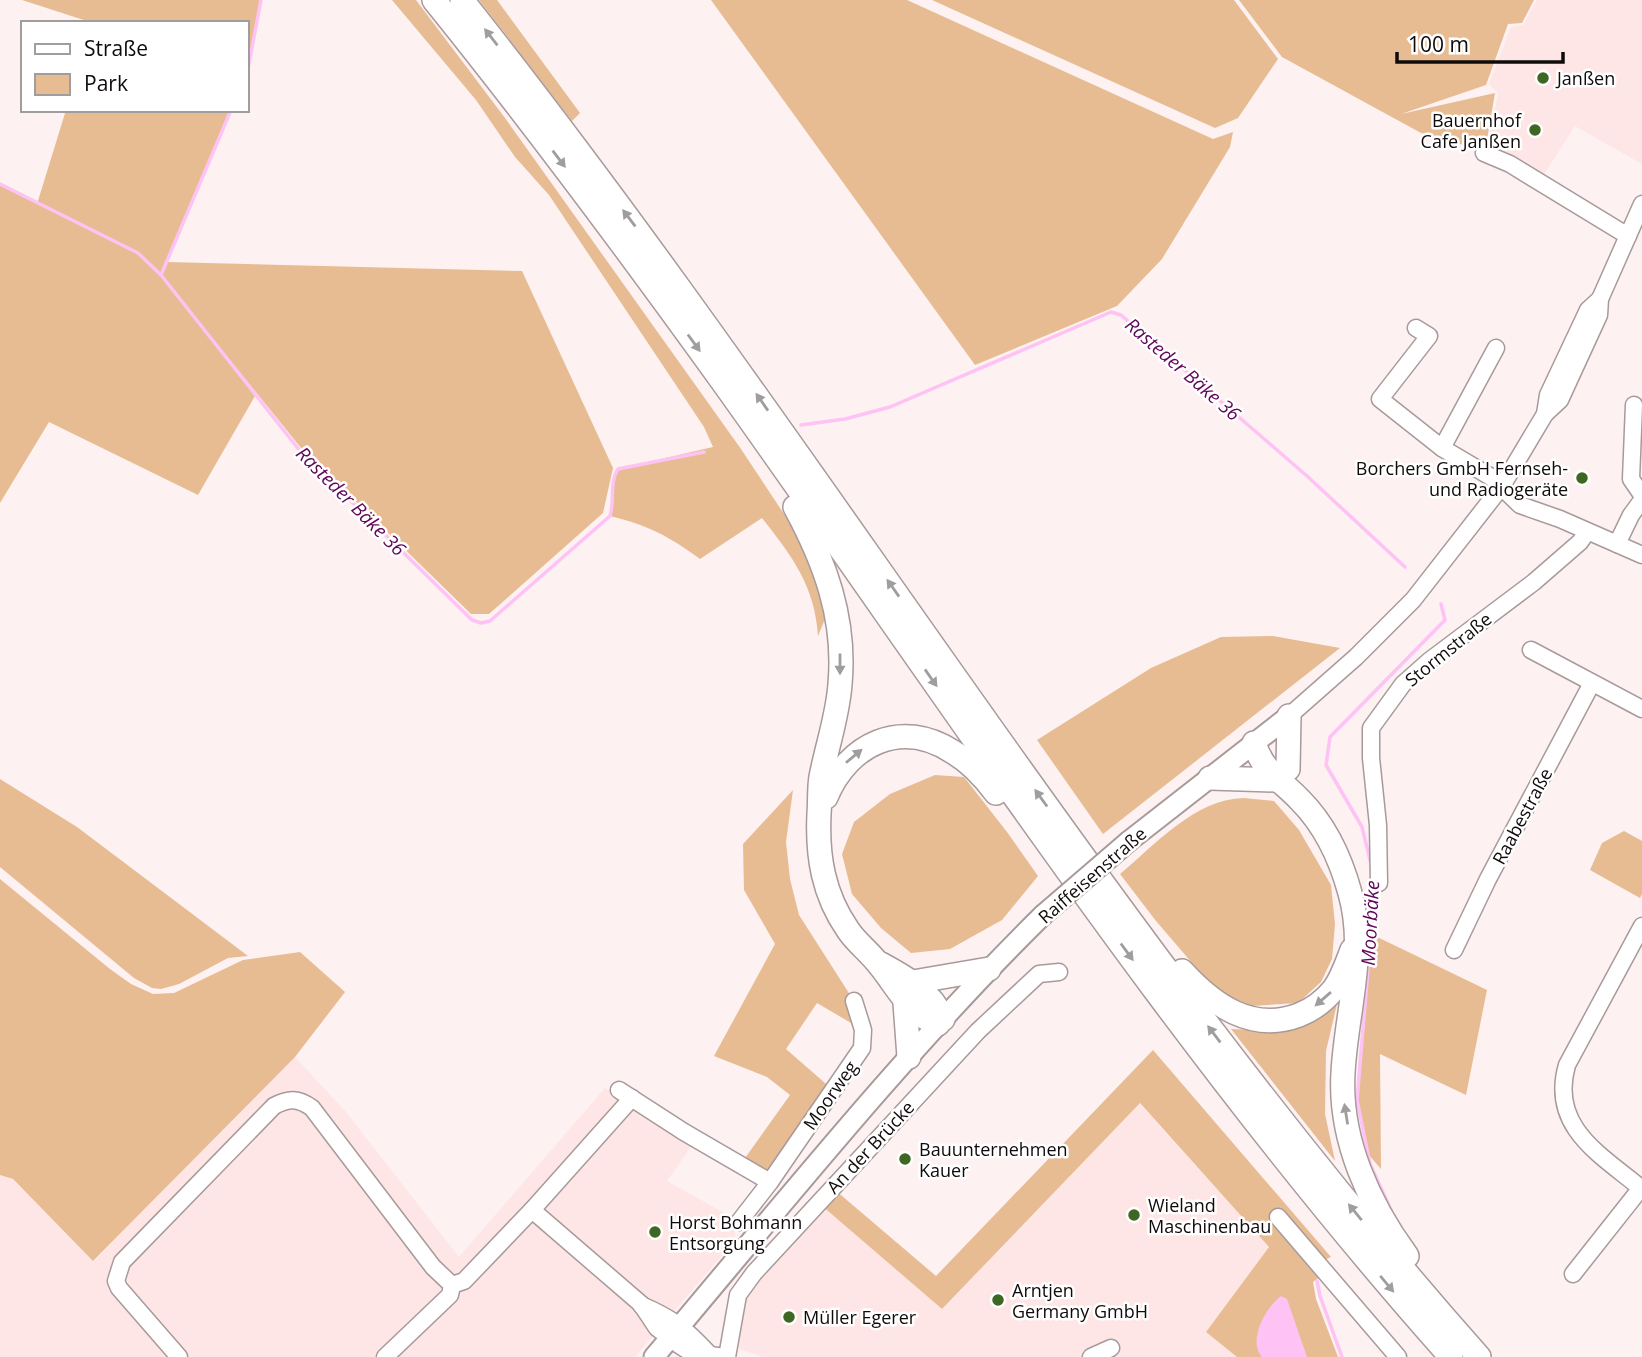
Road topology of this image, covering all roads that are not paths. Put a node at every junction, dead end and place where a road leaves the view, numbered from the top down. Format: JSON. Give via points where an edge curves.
{"nodes":[{"id":1,"x":435,"y":0,"type":"edge"},
{"id":2,"x":462,"y":0,"type":"edge"},
{"id":3,"x":1484,"y":153,"type":"dead end"},
{"id":4,"x":1642,"y":204,"type":"edge"},
{"id":5,"x":1628,"y":236,"type":"junction"},
{"id":6,"x":1416,"y":328,"type":"dead end"},
{"id":7,"x":1496,"y":348,"type":"dead end"},
{"id":8,"x":722,"y":382,"type":"junction"},
{"id":9,"x":1634,"y":405,"type":"dead end"},
{"id":10,"x":1442,"y":448,"type":"junction"},
{"id":11,"x":1503,"y":486,"type":"junction"},
{"id":12,"x":1642,"y":498,"type":"edge"},
{"id":13,"x":1587,"y":532,"type":"junction"},
{"id":14,"x":1617,"y":544,"type":"junction"},
{"id":15,"x":1642,"y":555,"type":"edge"},
{"id":16,"x":1531,"y":650,"type":"dead end"},
{"id":17,"x":1592,"y":683,"type":"junction"},
{"id":18,"x":1642,"y":709,"type":"edge"},
{"id":19,"x":1289,"y":716,"type":"junction"},
{"id":20,"x":1256,"y":742,"type":"junction"},
{"id":21,"x":1282,"y":775,"type":"junction"},
{"id":22,"x":1209,"y":778,"type":"junction"},
{"id":23,"x":819,"y":813,"type":"junction"},
{"id":24,"x":1379,"y":883,"type":"dead end"},
{"id":25,"x":1096,"y":892,"type":"junction"},
{"id":26,"x":1642,"y":926,"type":"edge"},
{"id":27,"x":1356,"y":941,"type":"junction"},
{"id":28,"x":1454,"y":950,"type":"dead end"},
{"id":29,"x":1635,"y":957,"type":"edge"},
{"id":30,"x":989,"y":969,"type":"junction"},
{"id":31,"x":1059,"y":972,"type":"dead end"},
{"id":32,"x":909,"y":993,"type":"junction"},
{"id":33,"x":853,"y":1001,"type":"dead end"},
{"id":34,"x":940,"y":1021,"type":"junction"},
{"id":35,"x":909,"y":1056,"type":"junction"},
{"id":36,"x":770,"y":1182,"type":"junction"},
{"id":37,"x":1641,"y":1189,"type":"edge"},
{"id":38,"x":532,"y":1210,"type":"junction"},
{"id":39,"x":1278,"y":1217,"type":"dead end"},
{"id":40,"x":739,"y":1222,"type":"dead end"},
{"id":41,"x":1573,"y":1274,"type":"dead end"},
{"id":42,"x":452,"y":1286,"type":"junction"},
{"id":43,"x":675,"y":1332,"type":"junction"},
{"id":44,"x":1111,"y":1348,"type":"dead end"},
{"id":45,"x":720,"y":1356,"type":"edge"},
{"id":46,"x":178,"y":1357,"type":"edge"},
{"id":47,"x":385,"y":1357,"type":"edge"},
{"id":48,"x":654,"y":1357,"type":"edge"},
{"id":49,"x":1091,"y":1357,"type":"edge"},
{"id":50,"x":1398,"y":1357,"type":"edge"},
{"id":51,"x":1451,"y":1357,"type":"edge"},
{"id":52,"x":1479,"y":1357,"type":"edge"},
{"id":53,"x":1492,"y":1357,"type":"edge"}],
"edges":[{"from":1,"to":8,"type":"highway","one_way":true},
{"from":25,"to":2,"type":"highway","one_way":true,"via":[[650,246]]},
{"from":3,"to":5,"type":"street"},
{"from":4,"to":5,"type":"street","name":"Raiffeisenstraße"},
{"from":5,"to":11,"type":"street","name":"Raiffeisenstraße","via":[[1601,299],[1600,315],[1560,400],[1545,414]]},
{"from":6,"to":10,"type":"street","via":[[1429,336],[1380,400]]},
{"from":7,"to":10,"type":"street"},
{"from":8,"to":23,"type":"highway","one_way":true,"via":[[725,402],[782,483],[812,539],[837,610],[840,684],[820,782]]},
{"from":8,"to":25,"type":"highway","one_way":true},
{"from":9,"to":12,"type":"street","via":[[1631,479]]},
{"from":10,"to":11,"type":"street"},
{"from":11,"to":13,"type":"street","via":[[1520,505]]},
{"from":11,"to":19,"type":"street","name":"Raiffeisenstraße","via":[[1413,600]]},
{"from":12,"to":14,"type":"street"},
{"from":13,"to":14,"type":"street"},
{"from":13,"to":24,"type":"street","name":"Stormstraße","via":[[1534,582],[1429,661],[1404,684],[1371,728]]},
{"from":14,"to":15,"type":"street"},
{"from":16,"to":17,"type":"street"},
{"from":17,"to":18,"type":"street"},
{"from":17,"to":28,"type":"street","name":"Raabestraße"},
{"from":19,"to":20,"type":"main road","name":"Raiffeisenstraße"},
{"from":19,"to":21,"type":"highway"},
{"from":20,"to":21,"type":"highway","via":[[1258,755]]},
{"from":20,"to":22,"type":"main road","name":"Raiffeisenstraße"},
{"from":21,"to":22,"type":"highway"},
{"from":21,"to":27,"type":"highway","via":[[1335,851],[1351,896]]},
{"from":22,"to":30,"type":"main road","name":"Raiffeisenstraße","bridge":true,"via":[[1043,915]]},
{"from":23,"to":25,"type":"highway","one_way":true,"via":[[837,773],[865,747],[898,737],[919,738],[939,744],[971,765],[1055,869]]},
{"from":23,"to":32,"type":"highway","via":[[820,863],[826,890],[848,930]]},
{"from":27,"to":25,"type":"highway","one_way":true,"via":[[1333,990],[1319,1003],[1290,1018],[1258,1021],[1209,998],[1173,961],[1126,900]]},
{"from":25,"to":51,"type":"highway","one_way":true,"via":[[1251,1117]]},
{"from":52,"to":25,"type":"highway","one_way":true,"via":[[1353,1211]]},
{"from":26,"to":29,"type":"street"},
{"from":53,"to":27,"type":"highway","one_way":true,"via":[[1396,1240],[1359,1169],[1344,1106],[1343,1074],[1357,973]]},
{"from":29,"to":37,"type":"street","via":[[1567,1065],[1562,1096],[1572,1126],[1583,1140]]},
{"from":30,"to":32,"type":"highway"},
{"from":30,"to":34,"type":"main road","name":"Raiffeisenstraße"},
{"from":31,"to":45,"type":"street","name":"An der Brücke","via":[[1039,974],[978,1031],[754,1273],[738,1295]]},
{"from":32,"to":34,"type":"highway","via":[[928,1020]]},
{"from":32,"to":35,"type":"highway"},
{"from":33,"to":36,"type":"street","name":"Moorweg","via":[[863,1030],[862,1048]]},
{"from":34,"to":35,"type":"main road","name":"Raiffeisenstraße"},
{"from":35,"to":43,"type":"main road","name":"Raiffeisenstraße"},
{"from":36,"to":38,"type":"street","via":[[626,1094]]},
{"from":36,"to":40,"type":"street","name":"Moorweg"},
{"from":37,"to":41,"type":"street"},
{"from":38,"to":42,"type":"street","via":[[464,1281]]},
{"from":38,"to":43,"type":"street","name":"An der Brücke","via":[[641,1304],[668,1316]]},
{"from":39,"to":50,"type":"street"},
{"from":42,"to":46,"type":"street","via":[[312,1108],[304,1101],[283,1101],[121,1262],[116,1281],[123,1296]]},
{"from":42,"to":47,"type":"street","via":[[450,1295]]},
{"from":43,"to":45,"type":"street","name":"An der Brücke"},
{"from":43,"to":48,"type":"main road","name":"Raiffeisenstraße"},
{"from":44,"to":49,"type":"street"}]}
